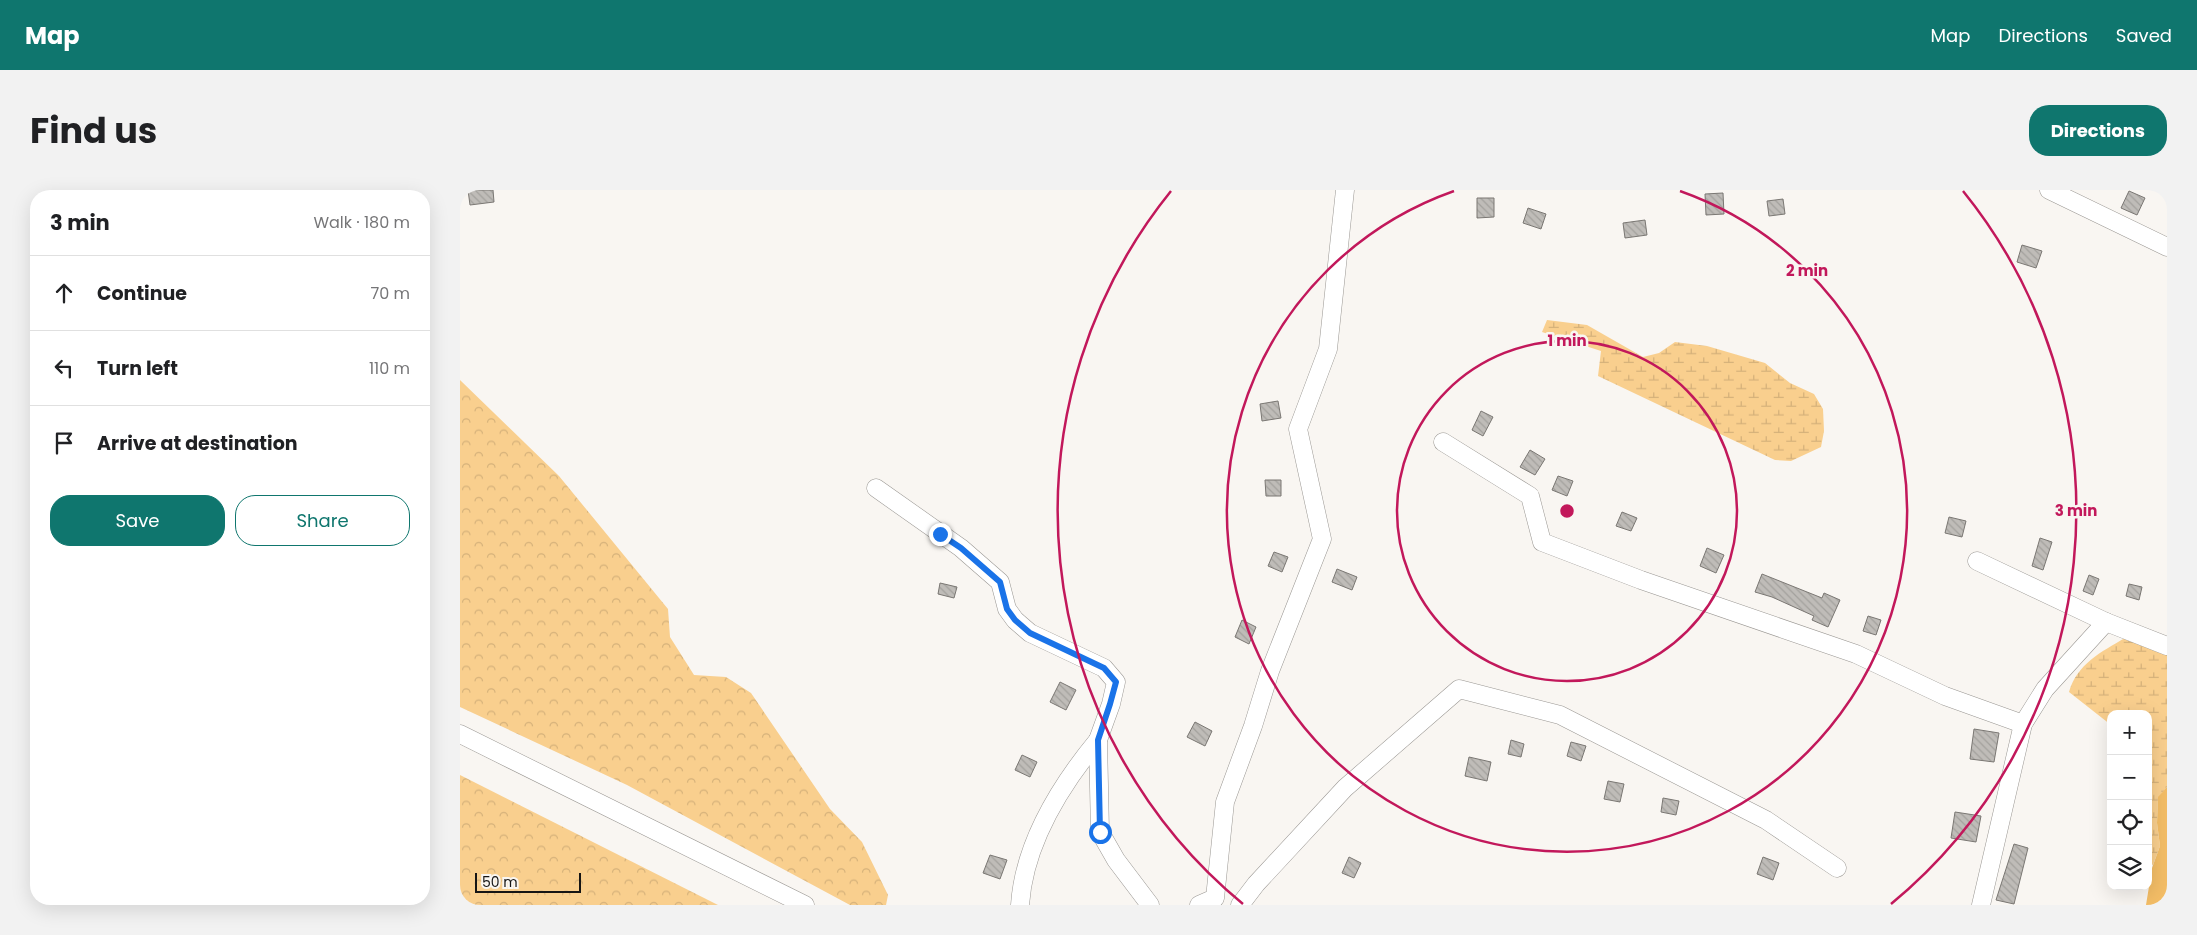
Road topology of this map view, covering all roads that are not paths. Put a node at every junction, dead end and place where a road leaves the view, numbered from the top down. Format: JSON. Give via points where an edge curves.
{"nodes":[{"id":1,"x":1344,"y":190,"type":"edge"},
{"id":2,"x":2049,"y":190,"type":"edge"},
{"id":3,"x":2167,"y":248,"type":"edge"},
{"id":4,"x":1442,"y":442,"type":"dead end"},
{"id":5,"x":876,"y":488,"type":"dead end"},
{"id":6,"x":1977,"y":561,"type":"dead end"},
{"id":7,"x":2106,"y":622,"type":"junction"},
{"id":8,"x":2167,"y":646,"type":"edge"},
{"id":9,"x":2023,"y":724,"type":"junction"},
{"id":10,"x":460,"y":734,"type":"edge"},
{"id":11,"x":1098,"y":740,"type":"junction"},
{"id":12,"x":1837,"y":868,"type":"dead end"},
{"id":13,"x":805,"y":905,"type":"edge"},
{"id":14,"x":1020,"y":905,"type":"edge"},
{"id":15,"x":1150,"y":905,"type":"edge"},
{"id":16,"x":1199,"y":905,"type":"edge"},
{"id":17,"x":1240,"y":905,"type":"edge"},
{"id":18,"x":1981,"y":905,"type":"edge"}],
"edges":[{"from":1,"to":16,"type":"street","via":[[1328,349],[1298,429],[1322,539],[1270,671],[1225,802],[1215,898]]},
{"from":2,"to":3,"type":"street"},
{"from":4,"to":9,"type":"street","via":[[1530,496],[1542,542],[1640,580],[1856,654],[1945,696]]},
{"from":5,"to":11,"type":"street","via":[[961,548],[1000,582],[1007,609],[1030,633],[1104,668],[1116,682]]},
{"from":6,"to":7,"type":"street"},
{"from":7,"to":8,"type":"street"},
{"from":7,"to":9,"type":"street","via":[[2045,689]]},
{"from":9,"to":18,"type":"street"},
{"from":10,"to":13,"type":"street"},
{"from":11,"to":14,"type":"street","via":[[1076,766],[1037,837],[1022,884]]},
{"from":11,"to":15,"type":"street","via":[[1100,832],[1116,860]]},
{"from":12,"to":17,"type":"street","via":[[1766,820],[1560,715],[1459,689],[1345,788]]}]}
